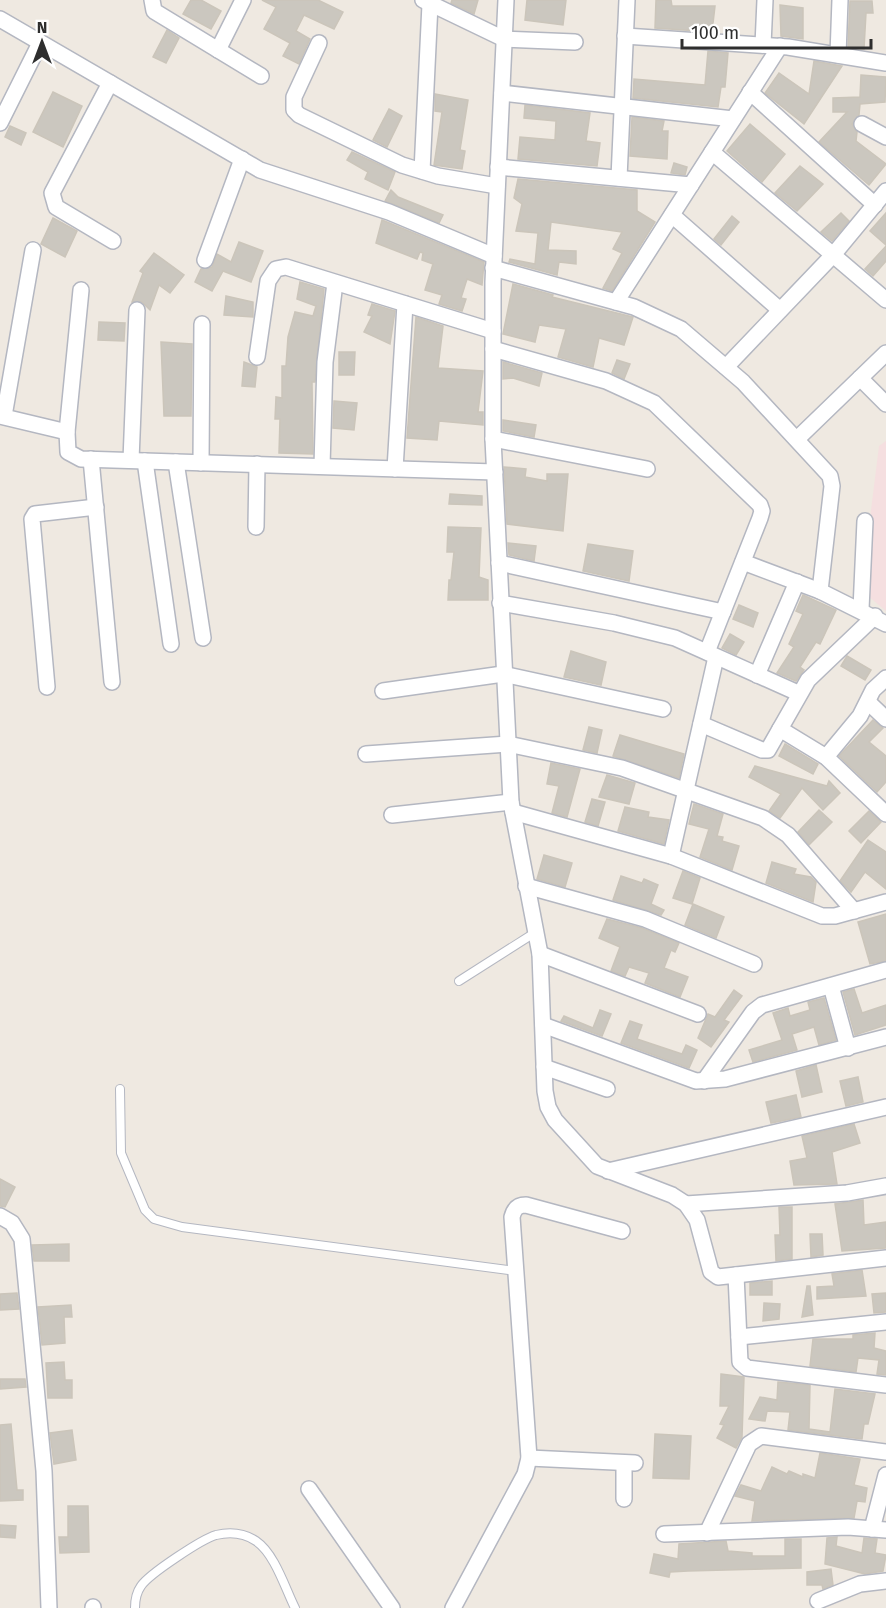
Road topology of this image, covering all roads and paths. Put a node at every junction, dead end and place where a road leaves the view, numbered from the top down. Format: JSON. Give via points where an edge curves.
{"nodes":[{"id":1,"x":152,"y":0,"type":"edge"},
{"id":2,"x":243,"y":0,"type":"edge"},
{"id":3,"x":506,"y":0,"type":"edge"},
{"id":4,"x":627,"y":0,"type":"edge"},
{"id":5,"x":765,"y":0,"type":"edge"},
{"id":6,"x":840,"y":0,"type":"edge"},
{"id":7,"x":427,"y":2,"type":"edge"},
{"id":8,"x":0,"y":20,"type":"edge"},
{"id":9,"x":625,"y":36,"type":"junction"},
{"id":10,"x":504,"y":39,"type":"junction"},
{"id":11,"x":576,"y":42,"type":"dead end"},
{"id":12,"x":40,"y":43,"type":"junction"},
{"id":13,"x":319,"y":43,"type":"dead end"},
{"id":14,"x":763,"y":45,"type":"junction"},
{"id":15,"x":780,"y":46,"type":"junction"},
{"id":16,"x":218,"y":50,"type":"junction"},
{"id":17,"x":838,"y":55,"type":"junction"},
{"id":18,"x":886,"y":63,"type":"edge"},
{"id":19,"x":261,"y":76,"type":"dead end"},
{"id":20,"x":110,"y":84,"type":"junction"},
{"id":21,"x":750,"y":92,"type":"junction"},
{"id":22,"x":502,"y":93,"type":"junction"},
{"id":23,"x":622,"y":107,"type":"junction"},
{"id":24,"x":733,"y":119,"type":"junction"},
{"id":25,"x":0,"y":123,"type":"edge"},
{"id":26,"x":862,"y":124,"type":"dead end"},
{"id":27,"x":886,"y":136,"type":"edge"},
{"id":28,"x":712,"y":152,"type":"junction"},
{"id":29,"x":242,"y":159,"type":"junction"},
{"id":30,"x":498,"y":166,"type":"junction"},
{"id":31,"x":422,"y":171,"type":"junction"},
{"id":32,"x":619,"y":178,"type":"junction"},
{"id":33,"x":691,"y":185,"type":"junction"},
{"id":34,"x":497,"y":186,"type":"junction"},
{"id":35,"x":886,"y":191,"type":"edge"},
{"id":36,"x":875,"y":205,"type":"junction"},
{"id":37,"x":672,"y":215,"type":"junction"},
{"id":38,"x":113,"y":241,"type":"dead end"},
{"id":39,"x":33,"y":250,"type":"dead end"},
{"id":40,"x":833,"y":255,"type":"junction"},
{"id":41,"x":205,"y":260,"type":"dead end"},
{"id":42,"x":494,"y":262,"type":"junction"},
{"id":43,"x":334,"y":282,"type":"junction"},
{"id":44,"x":81,"y":290,"type":"dead end"},
{"id":45,"x":886,"y":300,"type":"edge"},
{"id":46,"x":616,"y":302,"type":"junction"},
{"id":47,"x":405,"y":304,"type":"junction"},
{"id":48,"x":137,"y":310,"type":"dead end"},
{"id":49,"x":780,"y":310,"type":"junction"},
{"id":50,"x":202,"y":324,"type":"dead end"},
{"id":51,"x":493,"y":331,"type":"junction"},
{"id":52,"x":493,"y":349,"type":"junction"},
{"id":53,"x":886,"y":353,"type":"edge"},
{"id":54,"x":257,"y":357,"type":"dead end"},
{"id":55,"x":726,"y":367,"type":"junction"},
{"id":56,"x":860,"y":378,"type":"junction"},
{"id":57,"x":886,"y":404,"type":"edge"},
{"id":58,"x":2,"y":416,"type":"edge"},
{"id":59,"x":67,"y":432,"type":"junction"},
{"id":60,"x":493,"y":439,"type":"junction"},
{"id":61,"x":797,"y":439,"type":"junction"},
{"id":62,"x":91,"y":459,"type":"junction"},
{"id":63,"x":138,"y":461,"type":"junction"},
{"id":64,"x":176,"y":462,"type":"junction"},
{"id":65,"x":201,"y":463,"type":"junction"},
{"id":66,"x":257,"y":464,"type":"junction"},
{"id":67,"x":322,"y":466,"type":"junction"},
{"id":68,"x":395,"y":469,"type":"junction"},
{"id":69,"x":647,"y":469,"type":"dead end"},
{"id":70,"x":495,"y":472,"type":"junction"},
{"id":71,"x":96,"y":507,"type":"junction"},
{"id":72,"x":865,"y":521,"type":"dead end"},
{"id":73,"x":256,"y":527,"type":"dead end"},
{"id":74,"x":743,"y":562,"type":"junction"},
{"id":75,"x":499,"y":563,"type":"junction"},
{"id":76,"x":797,"y":582,"type":"junction"},
{"id":77,"x":820,"y":591,"type":"junction"},
{"id":78,"x":501,"y":603,"type":"junction"},
{"id":79,"x":723,"y":612,"type":"junction"},
{"id":80,"x":874,"y":616,"type":"edge"},
{"id":81,"x":203,"y":638,"type":"dead end"},
{"id":82,"x":171,"y":645,"type":"dead end"},
{"id":83,"x":712,"y":654,"type":"junction"},
{"id":84,"x":503,"y":674,"type":"junction"},
{"id":85,"x":757,"y":675,"type":"junction"},
{"id":86,"x":886,"y":678,"type":"edge"},
{"id":87,"x":112,"y":682,"type":"dead end"},
{"id":88,"x":47,"y":687,"type":"dead end"},
{"id":89,"x":383,"y":691,"type":"dead end"},
{"id":90,"x":798,"y":693,"type":"junction"},
{"id":91,"x":868,"y":702,"type":"junction"},
{"id":92,"x":663,"y":709,"type":"dead end"},
{"id":93,"x":886,"y":718,"type":"edge"},
{"id":94,"x":701,"y":724,"type":"junction"},
{"id":95,"x":780,"y":729,"type":"junction"},
{"id":96,"x":508,"y":744,"type":"junction"},
{"id":97,"x":366,"y":754,"type":"dead end"},
{"id":98,"x":826,"y":757,"type":"junction"},
{"id":99,"x":686,"y":791,"type":"junction"},
{"id":100,"x":512,"y":807,"type":"junction"},
{"id":101,"x":886,"y":813,"type":"edge"},
{"id":102,"x":392,"y":815,"type":"dead end"},
{"id":103,"x":670,"y":856,"type":"junction"},
{"id":104,"x":526,"y":886,"type":"junction"},
{"id":105,"x":886,"y":902,"type":"edge"},
{"id":106,"x":854,"y":911,"type":"junction"},
{"id":107,"x":536,"y":932,"type":"junction"},
{"id":108,"x":540,"y":954,"type":"junction"},
{"id":109,"x":753,"y":964,"type":"dead end"},
{"id":110,"x":886,"y":970,"type":"edge"},
{"id":111,"x":459,"y":981,"type":"dead end"},
{"id":112,"x":831,"y":986,"type":"junction"},
{"id":113,"x":698,"y":1014,"type":"dead end"},
{"id":114,"x":543,"y":1025,"type":"junction"},
{"id":115,"x":886,"y":1037,"type":"edge"},
{"id":116,"x":848,"y":1048,"type":"junction"},
{"id":117,"x":544,"y":1067,"type":"junction"},
{"id":118,"x":704,"y":1081,"type":"junction"},
{"id":119,"x":120,"y":1089,"type":"dead end"},
{"id":120,"x":607,"y":1089,"type":"dead end"},
{"id":121,"x":886,"y":1107,"type":"edge"},
{"id":122,"x":608,"y":1171,"type":"junction"},
{"id":123,"x":886,"y":1186,"type":"edge"},
{"id":124,"x":686,"y":1204,"type":"junction"},
{"id":125,"x":0,"y":1216,"type":"edge"},
{"id":126,"x":622,"y":1231,"type":"dead end"},
{"id":127,"x":886,"y":1258,"type":"edge"},
{"id":128,"x":516,"y":1271,"type":"junction"},
{"id":129,"x":736,"y":1275,"type":"junction"},
{"id":130,"x":886,"y":1322,"type":"edge"},
{"id":131,"x":739,"y":1337,"type":"junction"},
{"id":132,"x":886,"y":1385,"type":"edge"},
{"id":133,"x":886,"y":1452,"type":"edge"},
{"id":134,"x":529,"y":1458,"type":"junction"},
{"id":135,"x":886,"y":1475,"type":"edge"},
{"id":136,"x":309,"y":1489,"type":"dead end"},
{"id":137,"x":624,"y":1499,"type":"dead end"},
{"id":138,"x":879,"y":1529,"type":"edge"},
{"id":139,"x":708,"y":1533,"type":"junction"},
{"id":140,"x":664,"y":1534,"type":"dead end"},
{"id":141,"x":886,"y":1581,"type":"edge"},
{"id":142,"x":818,"y":1601,"type":"dead end"},
{"id":143,"x":49,"y":1608,"type":"edge"},
{"id":144,"x":135,"y":1608,"type":"edge"},
{"id":145,"x":295,"y":1608,"type":"edge"},
{"id":146,"x":392,"y":1608,"type":"edge"},
{"id":147,"x":453,"y":1608,"type":"edge"}],
"edges":[{"from":1,"to":16,"type":"street","via":[[154,11]]},
{"from":2,"to":16,"type":"street"},
{"from":3,"to":10,"type":"street"},
{"from":4,"to":9,"type":"street"},
{"from":5,"to":14,"type":"street"},
{"from":6,"to":17,"type":"street"},
{"from":7,"to":10,"type":"street"},
{"from":7,"to":31,"type":"street"},
{"from":8,"to":12,"type":"street"},
{"from":9,"to":14,"type":"street"},
{"from":9,"to":23,"type":"street"},
{"from":10,"to":11,"type":"street"},
{"from":10,"to":22,"type":"street"},
{"from":12,"to":20,"type":"street"},
{"from":12,"to":25,"type":"street"},
{"from":13,"to":31,"type":"street","via":[[294,97],[294,110],[402,165]]},
{"from":14,"to":15,"type":"street"},
{"from":15,"to":17,"type":"street"},
{"from":15,"to":21,"type":"street"},
{"from":16,"to":19,"type":"street"},
{"from":17,"to":18,"type":"street"},
{"from":20,"to":29,"type":"street"},
{"from":20,"to":38,"type":"street","via":[[52,193],[56,207]]},
{"from":21,"to":24,"type":"street"},
{"from":21,"to":36,"type":"street"},
{"from":22,"to":23,"type":"street"},
{"from":22,"to":30,"type":"street"},
{"from":23,"to":24,"type":"street"},
{"from":23,"to":32,"type":"street"},
{"from":24,"to":28,"type":"street"},
{"from":26,"to":27,"type":"street"},
{"from":28,"to":33,"type":"street"},
{"from":28,"to":40,"type":"street"},
{"from":29,"to":41,"type":"street"},
{"from":29,"to":42,"type":"street","via":[[260,170],[389,212]]},
{"from":30,"to":32,"type":"street"},
{"from":30,"to":34,"type":"street"},
{"from":31,"to":34,"type":"street"},
{"from":32,"to":33,"type":"street"},
{"from":33,"to":37,"type":"street"},
{"from":34,"to":42,"type":"street"},
{"from":35,"to":36,"type":"street"},
{"from":36,"to":40,"type":"street"},
{"from":37,"to":46,"type":"street"},
{"from":37,"to":49,"type":"street"},
{"from":39,"to":58,"type":"street"},
{"from":40,"to":45,"type":"street"},
{"from":40,"to":49,"type":"street"},
{"from":42,"to":46,"type":"street"},
{"from":42,"to":51,"type":"street"},
{"from":43,"to":47,"type":"street"},
{"from":43,"to":54,"type":"street","via":[[285,267],[270,274]]},
{"from":43,"to":67,"type":"street","via":[[325,362]]},
{"from":44,"to":59,"type":"street"},
{"from":46,"to":55,"type":"street","via":[[681,329]]},
{"from":47,"to":51,"type":"street"},
{"from":47,"to":68,"type":"street"},
{"from":48,"to":63,"type":"street"},
{"from":49,"to":55,"type":"street"},
{"from":50,"to":65,"type":"street"},
{"from":51,"to":52,"type":"street"},
{"from":52,"to":60,"type":"street"},
{"from":52,"to":74,"type":"street","via":[[606,381],[654,403],[760,505],[762,511]]},
{"from":53,"to":56,"type":"street"},
{"from":55,"to":61,"type":"street"},
{"from":56,"to":57,"type":"street"},
{"from":56,"to":61,"type":"street"},
{"from":58,"to":59,"type":"street"},
{"from":59,"to":62,"type":"street","via":[[68,452],[73,457]]},
{"from":60,"to":69,"type":"street"},
{"from":60,"to":70,"type":"street"},
{"from":61,"to":77,"type":"street","via":[[830,476],[832,486]]},
{"from":62,"to":63,"type":"street"},
{"from":62,"to":71,"type":"street"},
{"from":63,"to":64,"type":"street"},
{"from":63,"to":82,"type":"street"},
{"from":64,"to":65,"type":"street"},
{"from":64,"to":81,"type":"street"},
{"from":65,"to":66,"type":"street"},
{"from":66,"to":67,"type":"street"},
{"from":66,"to":73,"type":"street"},
{"from":67,"to":68,"type":"street"},
{"from":68,"to":70,"type":"street"},
{"from":70,"to":75,"type":"street"},
{"from":71,"to":87,"type":"street"},
{"from":71,"to":88,"type":"street","via":[[44,511],[32,519]]},
{"from":72,"to":80,"type":"street"},
{"from":74,"to":76,"type":"street"},
{"from":74,"to":79,"type":"street"},
{"from":75,"to":78,"type":"street"},
{"from":75,"to":79,"type":"street"},
{"from":76,"to":77,"type":"street"},
{"from":76,"to":85,"type":"street"},
{"from":77,"to":80,"type":"street"},
{"from":78,"to":83,"type":"street","via":[[650,630]]},
{"from":78,"to":84,"type":"street"},
{"from":79,"to":83,"type":"street"},
{"from":80,"to":90,"type":"street"},
{"from":83,"to":85,"type":"street"},
{"from":83,"to":94,"type":"street"},
{"from":84,"to":89,"type":"street"},
{"from":84,"to":92,"type":"street"},
{"from":84,"to":96,"type":"street"},
{"from":85,"to":90,"type":"street"},
{"from":86,"to":91,"type":"street","via":[[873,690]]},
{"from":90,"to":95,"type":"street"},
{"from":91,"to":93,"type":"street"},
{"from":91,"to":98,"type":"street"},
{"from":94,"to":95,"type":"street","via":[[762,750],[772,746]]},
{"from":94,"to":99,"type":"street"},
{"from":95,"to":98,"type":"street"},
{"from":96,"to":97,"type":"street"},
{"from":96,"to":99,"type":"street","via":[[622,768]]},
{"from":96,"to":100,"type":"street"},
{"from":98,"to":101,"type":"street"},
{"from":99,"to":103,"type":"street"},
{"from":99,"to":106,"type":"street","via":[[763,819],[788,835]]},
{"from":100,"to":102,"type":"street"},
{"from":100,"to":103,"type":"street"},
{"from":100,"to":104,"type":"street"},
{"from":103,"to":106,"type":"street","via":[[822,916]]},
{"from":104,"to":107,"type":"street"},
{"from":104,"to":109,"type":"street","via":[[645,919]]},
{"from":105,"to":106,"type":"street"},
{"from":107,"to":108,"type":"street"},
{"from":107,"to":111,"type":"lane"},
{"from":108,"to":113,"type":"street"},
{"from":108,"to":114,"type":"street"},
{"from":110,"to":112,"type":"street"},
{"from":112,"to":116,"type":"street"},
{"from":112,"to":118,"type":"street","via":[[762,1005]]},
{"from":114,"to":117,"type":"street"},
{"from":114,"to":118,"type":"street","via":[[680,1077]]},
{"from":115,"to":116,"type":"street"},
{"from":116,"to":118,"type":"street"},
{"from":117,"to":120,"type":"street"},
{"from":117,"to":122,"type":"street","via":[[548,1107],[555,1120],[582,1152]]},
{"from":119,"to":128,"type":"lane","via":[[122,1153],[145,1210],[154,1219],[182,1227]]},
{"from":121,"to":122,"type":"street"},
{"from":122,"to":124,"type":"street"},
{"from":123,"to":124,"type":"street","via":[[846,1193]]},
{"from":124,"to":129,"type":"street","via":[[696,1220],[711,1272],[718,1277]]},
{"from":125,"to":143,"type":"street","via":[[12,1223],[22,1239],[44,1471]]},
{"from":126,"to":128,"type":"street","via":[[519,1205],[512,1217]]},
{"from":127,"to":129,"type":"street"},
{"from":128,"to":134,"type":"street"},
{"from":129,"to":131,"type":"street"},
{"from":130,"to":131,"type":"street"},
{"from":131,"to":132,"type":"street","via":[[740,1362],[747,1368]]},
{"from":133,"to":139,"type":"street","via":[[761,1436],[754,1439]]},
{"from":134,"to":137,"type":"street","via":[[629,1463]]},
{"from":134,"to":147,"type":"street","via":[[525,1474]]},
{"from":135,"to":138,"type":"street"},
{"from":136,"to":146,"type":"street"},
{"from":138,"to":139,"type":"street"},
{"from":139,"to":140,"type":"street"},
{"from":141,"to":142,"type":"street","via":[[860,1584]]},
{"from":144,"to":145,"type":"lane","via":[[139,1588],[150,1575],[213,1536],[228,1533],[257,1542],[267,1553]]}]}
